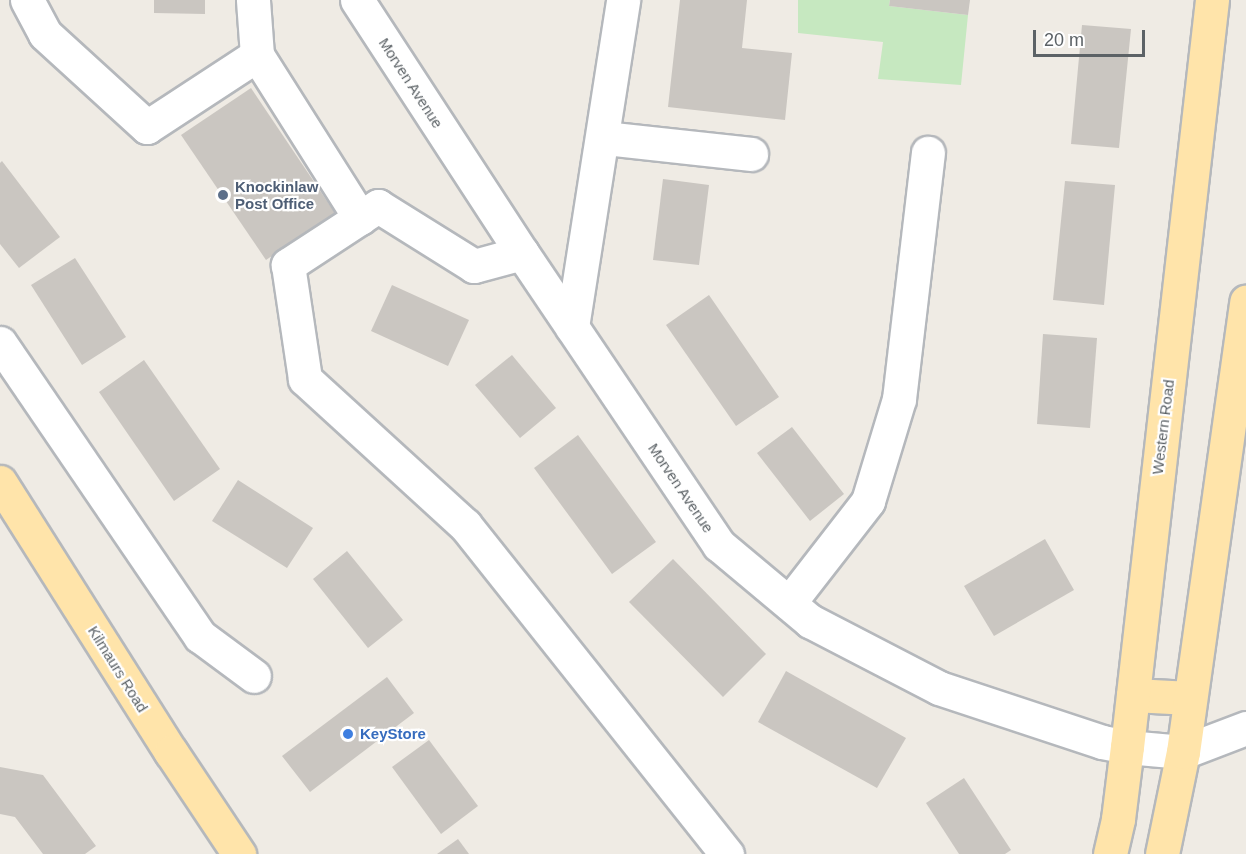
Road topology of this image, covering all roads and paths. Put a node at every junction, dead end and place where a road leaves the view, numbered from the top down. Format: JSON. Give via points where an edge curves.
{"nodes":[{"id":1,"x":27,"y":0,"type":"edge"},
{"id":2,"x":253,"y":0,"type":"edge"},
{"id":3,"x":357,"y":0,"type":"edge"},
{"id":4,"x":623,"y":0,"type":"edge"},
{"id":5,"x":1212,"y":0,"type":"edge"},
{"id":6,"x":256,"y":55,"type":"junction"},
{"id":7,"x":604,"y":138,"type":"junction"},
{"id":8,"x":928,"y":153,"type":"dead end"},
{"id":9,"x":751,"y":154,"type":"dead end"},
{"id":10,"x":360,"y":218,"type":"junction"},
{"id":11,"x":522,"y":253,"type":"junction"},
{"id":12,"x":1246,"y":301,"type":"edge"},
{"id":13,"x":572,"y":327,"type":"junction"},
{"id":14,"x":0,"y":343,"type":"edge"},
{"id":15,"x":0,"y":482,"type":"edge"},
{"id":16,"x":789,"y":603,"type":"junction"},
{"id":17,"x":254,"y":676,"type":"dead end"},
{"id":18,"x":1132,"y":695,"type":"junction"},
{"id":19,"x":1190,"y":698,"type":"junction"},
{"id":20,"x":1246,"y":728,"type":"edge"},
{"id":21,"x":1127,"y":747,"type":"junction"},
{"id":22,"x":1183,"y":752,"type":"junction"},
{"id":23,"x":239,"y":854,"type":"edge"},
{"id":24,"x":727,"y":854,"type":"edge"},
{"id":25,"x":1110,"y":854,"type":"edge"},
{"id":26,"x":1162,"y":854,"type":"edge"}],
"edges":[{"from":1,"to":6,"type":"street","via":[[45,34],[147,127]]},
{"from":2,"to":6,"type":"street"},
{"from":3,"to":11,"type":"street","name":"Morven Avenue"},
{"from":4,"to":7,"type":"street"},
{"from":5,"to":18,"type":"main road","name":"Western Road"},
{"from":6,"to":10,"type":"street"},
{"from":7,"to":9,"type":"street"},
{"from":7,"to":13,"type":"street"},
{"from":8,"to":16,"type":"street","via":[[899,399],[868,501]]},
{"from":10,"to":11,"type":"street","via":[[378,206],[474,266]]},
{"from":10,"to":24,"type":"street","via":[[288,265],[305,379],[465,525]]},
{"from":11,"to":13,"type":"street","name":"Morven Avenue"},
{"from":12,"to":19,"type":"main road"},
{"from":13,"to":16,"type":"street","name":"Morven Avenue","via":[[719,545]]},
{"from":14,"to":17,"type":"street","via":[[200,636]]},
{"from":15,"to":23,"type":"main road","name":"Kilmaurs Road"},
{"from":16,"to":21,"type":"street","name":"Morven Avenue","via":[[810,621],[939,688]]},
{"from":18,"to":19,"type":"main road"},
{"from":18,"to":21,"type":"main road","name":"Western Road"},
{"from":19,"to":22,"type":"main road"},
{"from":20,"to":22,"type":"street"},
{"from":21,"to":22,"type":"street","name":"Morven Avenue"},
{"from":21,"to":25,"type":"main road","name":"Western Road"},
{"from":22,"to":26,"type":"main road"}]}
